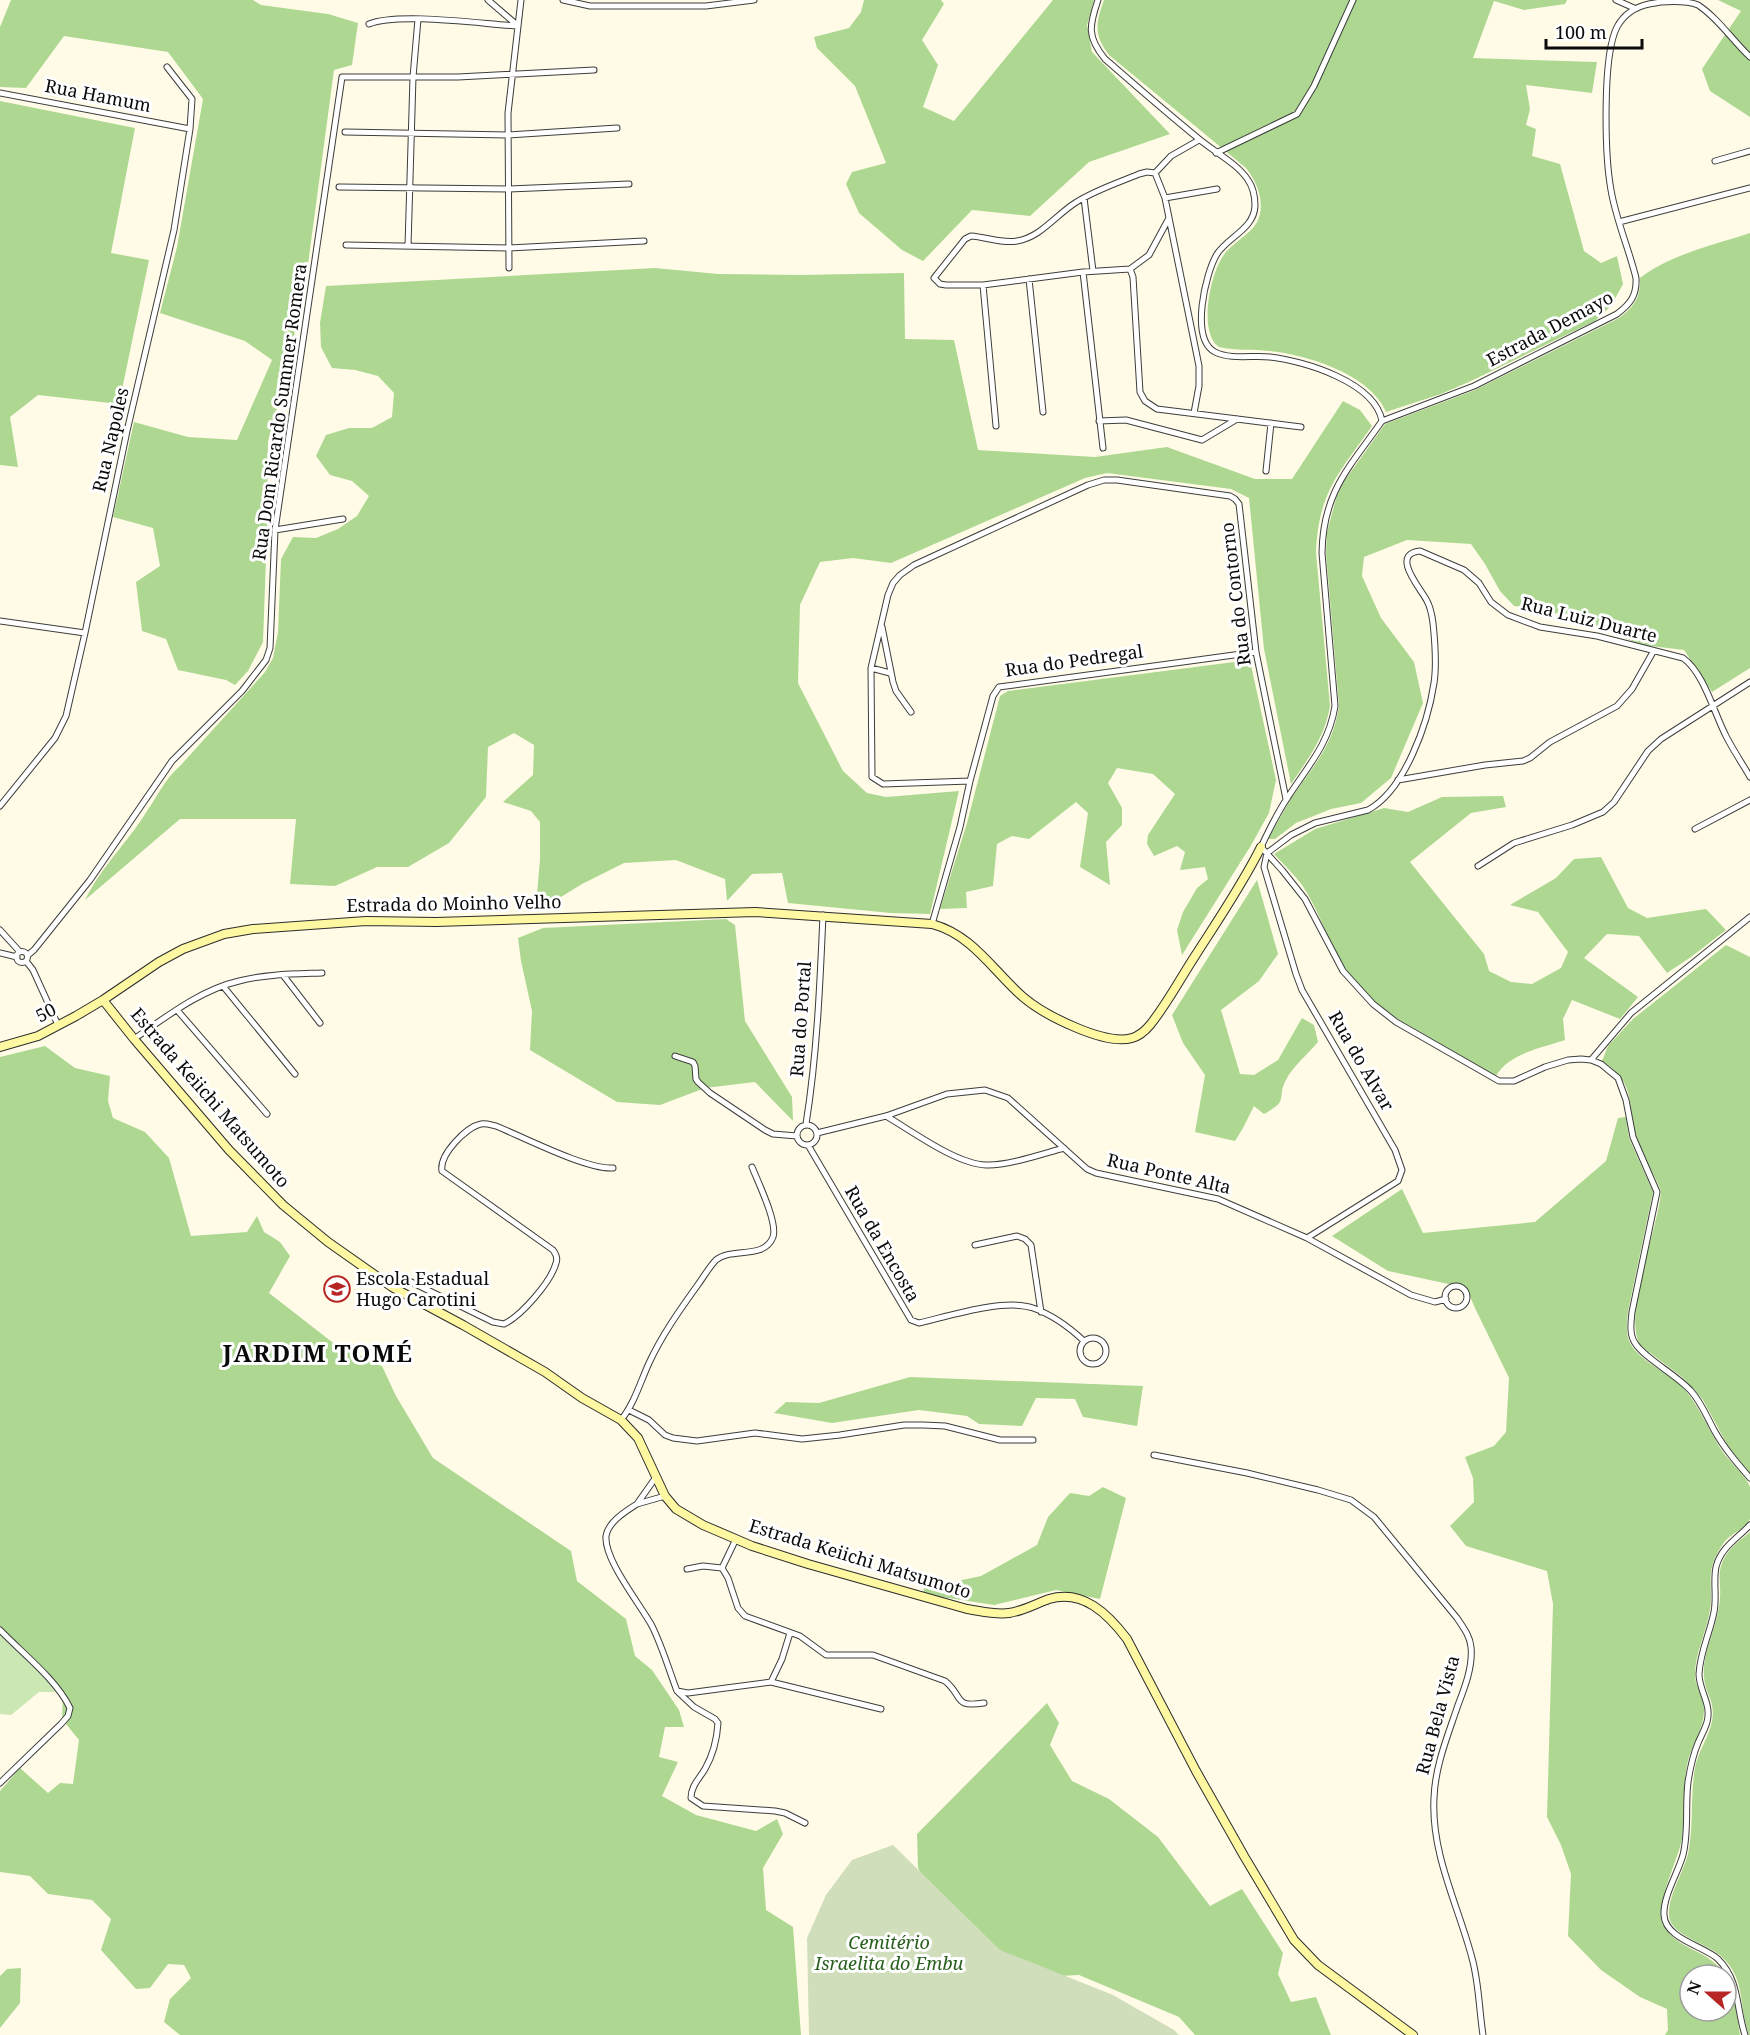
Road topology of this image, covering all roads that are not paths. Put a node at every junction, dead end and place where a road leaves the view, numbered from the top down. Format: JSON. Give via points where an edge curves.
{"nodes":[{"id":1,"x":488,"y":0,"type":"edge"},
{"id":2,"x":521,"y":0,"type":"edge"},
{"id":3,"x":563,"y":0,"type":"edge"},
{"id":4,"x":754,"y":0,"type":"edge"},
{"id":5,"x":1098,"y":0,"type":"edge"},
{"id":6,"x":1353,"y":0,"type":"edge"},
{"id":7,"x":1616,"y":0,"type":"edge"},
{"id":8,"x":1634,"y":8,"type":"junction"},
{"id":9,"x":418,"y":19,"type":"junction"},
{"id":10,"x":369,"y":24,"type":"dead end"},
{"id":11,"x":518,"y":26,"type":"junction"},
{"id":12,"x":1750,"y":57,"type":"edge"},
{"id":13,"x":167,"y":67,"type":"dead end"},
{"id":14,"x":594,"y":70,"type":"dead end"},
{"id":15,"x":512,"y":74,"type":"junction"},
{"id":16,"x":413,"y":77,"type":"junction"},
{"id":17,"x":0,"y":93,"type":"edge"},
{"id":18,"x":617,"y":128,"type":"dead end"},
{"id":19,"x":190,"y":129,"type":"junction"},
{"id":20,"x":345,"y":132,"type":"dead end"},
{"id":21,"x":411,"y":132,"type":"junction"},
{"id":22,"x":508,"y":135,"type":"junction"},
{"id":23,"x":1199,"y":140,"type":"junction"},
{"id":24,"x":1750,"y":152,"type":"edge"},
{"id":25,"x":1216,"y":153,"type":"junction"},
{"id":26,"x":1715,"y":161,"type":"dead end"},
{"id":27,"x":1155,"y":173,"type":"junction"},
{"id":28,"x":629,"y":184,"type":"dead end"},
{"id":29,"x":339,"y":188,"type":"dead end"},
{"id":30,"x":410,"y":188,"type":"junction"},
{"id":31,"x":1750,"y":188,"type":"edge"},
{"id":32,"x":508,"y":189,"type":"junction"},
{"id":33,"x":1217,"y":189,"type":"dead end"},
{"id":34,"x":1084,"y":198,"type":"junction"},
{"id":35,"x":1165,"y":198,"type":"junction"},
{"id":36,"x":1169,"y":218,"type":"junction"},
{"id":37,"x":1619,"y":222,"type":"junction"},
{"id":38,"x":644,"y":241,"type":"dead end"},
{"id":39,"x":346,"y":245,"type":"dead end"},
{"id":40,"x":408,"y":246,"type":"junction"},
{"id":41,"x":509,"y":248,"type":"junction"},
{"id":42,"x":509,"y":268,"type":"dead end"},
{"id":43,"x":1130,"y":269,"type":"junction"},
{"id":44,"x":1083,"y":272,"type":"junction"},
{"id":45,"x":1093,"y":272,"type":"junction"},
{"id":46,"x":1029,"y":279,"type":"junction"},
{"id":47,"x":983,"y":285,"type":"junction"},
{"id":48,"x":1043,"y":412,"type":"dead end"},
{"id":49,"x":1194,"y":413,"type":"junction"},
{"id":50,"x":1238,"y":419,"type":"junction"},
{"id":51,"x":1382,"y":420,"type":"junction"},
{"id":52,"x":1099,"y":421,"type":"junction"},
{"id":53,"x":1271,"y":423,"type":"junction"},
{"id":54,"x":996,"y":426,"type":"dead end"},
{"id":55,"x":1301,"y":427,"type":"dead end"},
{"id":56,"x":1102,"y":448,"type":"dead end"},
{"id":57,"x":1266,"y":471,"type":"dead end"},
{"id":58,"x":343,"y":519,"type":"dead end"},
{"id":59,"x":275,"y":530,"type":"junction"},
{"id":60,"x":0,"y":621,"type":"edge"},
{"id":61,"x":882,"y":626,"type":"junction"},
{"id":62,"x":85,"y":633,"type":"junction"},
{"id":63,"x":1256,"y":652,"type":"junction"},
{"id":64,"x":1653,"y":652,"type":"junction"},
{"id":65,"x":872,"y":668,"type":"junction"},
{"id":66,"x":890,"y":673,"type":"junction"},
{"id":67,"x":1750,"y":682,"type":"edge"},
{"id":68,"x":1712,"y":707,"type":"junction"},
{"id":69,"x":911,"y":712,"type":"dead end"},
{"id":70,"x":1750,"y":777,"type":"edge"},
{"id":71,"x":1398,"y":780,"type":"junction"},
{"id":72,"x":970,"y":781,"type":"junction"},
{"id":73,"x":1286,"y":800,"type":"junction"},
{"id":74,"x":1750,"y":800,"type":"edge"},
{"id":75,"x":0,"y":806,"type":"edge"},
{"id":76,"x":1695,"y":829,"type":"dead end"},
{"id":77,"x":1264,"y":850,"type":"junction"},
{"id":78,"x":1478,"y":866,"type":"dead end"},
{"id":79,"x":823,"y":915,"type":"junction"},
{"id":80,"x":1750,"y":917,"type":"edge"},
{"id":81,"x":932,"y":924,"type":"junction"},
{"id":82,"x":0,"y":930,"type":"edge"},
{"id":83,"x":0,"y":953,"type":"edge"},
{"id":84,"x":19,"y":954,"type":"junction"},
{"id":85,"x":27,"y":958,"type":"junction"},
{"id":86,"x":322,"y":973,"type":"dead end"},
{"id":87,"x":283,"y":975,"type":"junction"},
{"id":88,"x":223,"y":986,"type":"junction"},
{"id":89,"x":103,"y":1000,"type":"junction"},
{"id":90,"x":177,"y":1010,"type":"junction"},
{"id":91,"x":320,"y":1023,"type":"dead end"},
{"id":92,"x":58,"y":1025,"type":"junction"},
{"id":93,"x":134,"y":1039,"type":"junction"},
{"id":94,"x":0,"y":1047,"type":"edge"},
{"id":95,"x":675,"y":1056,"type":"dead end"},
{"id":96,"x":1591,"y":1060,"type":"junction"},
{"id":97,"x":295,"y":1074,"type":"dead end"},
{"id":98,"x":267,"y":1114,"type":"dead end"},
{"id":99,"x":886,"y":1116,"type":"junction"},
{"id":100,"x":806,"y":1124,"type":"junction"},
{"id":101,"x":817,"y":1133,"type":"junction"},
{"id":102,"x":797,"y":1136,"type":"junction"},
{"id":103,"x":808,"y":1145,"type":"junction"},
{"id":104,"x":1064,"y":1148,"type":"junction"},
{"id":105,"x":752,"y":1167,"type":"dead end"},
{"id":106,"x":613,"y":1168,"type":"dead end"},
{"id":107,"x":1307,"y":1238,"type":"junction"},
{"id":108,"x":975,"y":1245,"type":"dead end"},
{"id":109,"x":392,"y":1287,"type":"junction"},
{"id":110,"x":1446,"y":1299,"type":"junction"},
{"id":111,"x":1041,"y":1311,"type":"junction"},
{"id":112,"x":1084,"y":1341,"type":"junction"},
{"id":113,"x":629,"y":1410,"type":"junction"},
{"id":114,"x":621,"y":1420,"type":"junction"},
{"id":115,"x":1033,"y":1440,"type":"dead end"},
{"id":116,"x":1154,"y":1455,"type":"dead end"},
{"id":117,"x":656,"y":1477,"type":"junction"},
{"id":118,"x":1750,"y":1478,"type":"edge"},
{"id":119,"x":665,"y":1496,"type":"junction"},
{"id":120,"x":637,"y":1504,"type":"junction"},
{"id":121,"x":1750,"y":1525,"type":"edge"},
{"id":122,"x":736,"y":1539,"type":"junction"},
{"id":123,"x":722,"y":1568,"type":"junction"},
{"id":124,"x":687,"y":1569,"type":"dead end"},
{"id":125,"x":0,"y":1630,"type":"edge"},
{"id":126,"x":790,"y":1632,"type":"junction"},
{"id":127,"x":771,"y":1682,"type":"junction"},
{"id":128,"x":677,"y":1691,"type":"junction"},
{"id":129,"x":984,"y":1703,"type":"dead end"},
{"id":130,"x":881,"y":1709,"type":"dead end"},
{"id":131,"x":0,"y":1783,"type":"edge"},
{"id":132,"x":806,"y":1823,"type":"dead end"},
{"id":133,"x":1413,"y":2035,"type":"edge"},
{"id":134,"x":1483,"y":2035,"type":"edge"},
{"id":135,"x":1745,"y":2035,"type":"edge"}],
"edges":[{"from":1,"to":11,"type":"street"},
{"from":2,"to":11,"type":"street"},
{"from":3,"to":4,"type":"street","via":[[590,6],[706,6]]},
{"from":5,"to":23,"type":"street","via":[[1091,28],[1097,49]]},
{"from":6,"to":25,"type":"street","via":[[1298,114]]},
{"from":7,"to":8,"type":"street"},
{"from":8,"to":12,"type":"street","via":[[1650,3],[1693,3],[1712,16]]},
{"from":8,"to":37,"type":"street","name":"Estrada Demayo","via":[[1615,32],[1607,83],[1609,173]]},
{"from":9,"to":10,"type":"street"},
{"from":9,"to":11,"type":"street"},
{"from":9,"to":16,"type":"street"},
{"from":11,"to":15,"type":"street"},
{"from":13,"to":19,"type":"street","name":"Rua Napoles","via":[[192,99]]},
{"from":14,"to":15,"type":"street"},
{"from":15,"to":16,"type":"street"},
{"from":15,"to":22,"type":"street"},
{"from":16,"to":21,"type":"street"},
{"from":16,"to":59,"type":"street","name":"Rua Dom Ricardo Summer Romera","via":[[342,78]]},
{"from":17,"to":19,"type":"street","name":"Rua Hamum"},
{"from":18,"to":22,"type":"street"},
{"from":19,"to":62,"type":"street","name":"Rua Napoles","via":[[174,230]]},
{"from":20,"to":21,"type":"street"},
{"from":21,"to":22,"type":"street"},
{"from":21,"to":30,"type":"street"},
{"from":22,"to":32,"type":"street"},
{"from":23,"to":25,"type":"street"},
{"from":23,"to":27,"type":"street","via":[[1171,156]]},
{"from":24,"to":26,"type":"street"},
{"from":25,"to":51,"type":"street","via":[[1248,179],[1255,206],[1249,224],[1222,247],[1211,268],[1201,321],[1208,347],[1226,355],[1284,360],[1334,375],[1369,396]]},
{"from":27,"to":34,"type":"street","via":[[1139,174]]},
{"from":27,"to":35,"type":"street"},
{"from":28,"to":32,"type":"street"},
{"from":29,"to":30,"type":"street"},
{"from":30,"to":32,"type":"street"},
{"from":30,"to":40,"type":"street"},
{"from":31,"to":37,"type":"street"},
{"from":32,"to":41,"type":"street"},
{"from":33,"to":35,"type":"street"},
{"from":34,"to":45,"type":"street"},
{"from":34,"to":47,"type":"street","via":[[1024,240],[971,236],[965,239],[933,278],[946,285]]},
{"from":35,"to":36,"type":"street"},
{"from":36,"to":43,"type":"street","via":[[1149,255]]},
{"from":36,"to":49,"type":"street","via":[[1199,366]]},
{"from":37,"to":51,"type":"street","name":"Estrada Demayo","via":[[1636,278],[1635,293],[1628,306],[1473,386]]},
{"from":38,"to":41,"type":"street"},
{"from":39,"to":40,"type":"street"},
{"from":40,"to":41,"type":"street"},
{"from":41,"to":42,"type":"street"},
{"from":43,"to":45,"type":"street"},
{"from":43,"to":49,"type":"street","via":[[1140,392],[1156,408]]},
{"from":44,"to":45,"type":"street"},
{"from":44,"to":46,"type":"street"},
{"from":44,"to":52,"type":"street"},
{"from":46,"to":47,"type":"street"},
{"from":46,"to":48,"type":"street"},
{"from":47,"to":54,"type":"street"},
{"from":49,"to":50,"type":"street"},
{"from":50,"to":52,"type":"street","via":[[1202,440],[1126,420]]},
{"from":50,"to":53,"type":"street"},
{"from":51,"to":73,"type":"street","via":[[1342,477],[1326,514],[1322,553],[1335,706],[1328,736]]},
{"from":52,"to":56,"type":"street"},
{"from":53,"to":55,"type":"street"},
{"from":53,"to":57,"type":"street"},
{"from":58,"to":59,"type":"street"},
{"from":59,"to":85,"type":"street","name":"Rua Dom Ricardo Summer Romera","via":[[272,637],[266,660],[242,691],[172,761],[77,898]]},
{"from":60,"to":62,"type":"street"},
{"from":61,"to":63,"type":"street","name":"Rua do Contorno","via":[[893,583],[914,565],[1088,484],[1117,480],[1235,499],[1242,513]]},
{"from":61,"to":65,"type":"street","name":"Rua do Contorno"},
{"from":61,"to":66,"type":"street"},
{"from":62,"to":75,"type":"street","name":"Rua Napoles","via":[[62,727]]},
{"from":63,"to":72,"type":"street","name":"Rua do Pedregal","via":[[999,687],[993,696]]},
{"from":63,"to":73,"type":"street","name":"Rua do Contorno"},
{"from":64,"to":68,"type":"street","name":"Rua Luiz Duarte","via":[[1687,661]]},
{"from":64,"to":71,"type":"street","via":[[1632,689],[1617,706],[1550,742],[1530,758]]},
{"from":64,"to":71,"type":"street","name":"Rua Luiz Duarte","via":[[1597,636],[1540,627],[1508,615],[1491,602],[1479,583],[1464,570],[1424,552],[1409,555],[1409,572],[1432,616],[1434,681],[1422,730]]},
{"from":65,"to":66,"type":"street"},
{"from":65,"to":72,"type":"street","name":"Rua do Contorno","via":[[872,777],[883,784]]},
{"from":66,"to":69,"type":"street","via":[[896,691]]},
{"from":67,"to":68,"type":"street"},
{"from":68,"to":70,"type":"street","name":"Rua Luiz Duarte"},
{"from":68,"to":78,"type":"street","via":[[1648,750],[1614,802],[1603,812],[1514,843]]},
{"from":71,"to":77,"type":"street","via":[[1375,806],[1315,823]]},
{"from":72,"to":81,"type":"street","name":"Rua do Pedregal"},
{"from":73,"to":77,"type":"street"},
{"from":74,"to":76,"type":"street"},
{"from":77,"to":81,"type":"main road","name":"Estrada do Moinho Velho","via":[[1166,1003],[1149,1027],[1131,1038],[1102,1036],[1048,1015],[1033,1006],[967,941],[952,930]]},
{"from":77,"to":96,"type":"street","via":[[1310,906],[1343,970],[1373,1004],[1396,1022],[1504,1082],[1569,1060]]},
{"from":77,"to":107,"type":"street","name":"Rua do Alvar","via":[[1264,867],[1302,990],[1395,1150],[1402,1170],[1398,1181]]},
{"from":79,"to":81,"type":"main road","name":"Estrada do Moinho Velho"},
{"from":79,"to":89,"type":"main road","name":"Estrada do Moinho Velho","via":[[755,912],[280,926],[204,940],[159,962]]},
{"from":79,"to":100,"type":"street","name":"Rua do Portal"},
{"from":80,"to":96,"type":"street","via":[[1631,1014]]},
{"from":82,"to":84,"type":"street"},
{"from":83,"to":84,"type":"street"},
{"from":84,"to":85,"type":"street","via":[[25,951]]},
{"from":84,"to":85,"type":"street","via":[[20,962]]},
{"from":85,"to":92,"type":"street"},
{"from":86,"to":87,"type":"street"},
{"from":87,"to":88,"type":"street"},
{"from":87,"to":91,"type":"street"},
{"from":88,"to":90,"type":"street"},
{"from":88,"to":97,"type":"street"},
{"from":89,"to":92,"type":"main road","name":"50"},
{"from":89,"to":93,"type":"main road","name":"Estrada Keiichi Matsumoto"},
{"from":90,"to":93,"type":"street"},
{"from":90,"to":98,"type":"street"},
{"from":92,"to":94,"type":"main road","name":"50","via":[[38,1036]]},
{"from":93,"to":109,"type":"main road","name":"Estrada Keiichi Matsumoto","via":[[229,1150],[283,1205]]},
{"from":95,"to":102,"type":"street","via":[[693,1062],[696,1079],[710,1094],[765,1131]]},
{"from":96,"to":118,"type":"street","via":[[1618,1078],[1633,1137],[1657,1192],[1632,1312],[1633,1340],[1691,1391],[1726,1450]]},
{"from":99,"to":101,"type":"street","name":"Rua Ponte Alta"},
{"from":99,"to":104,"type":"street","via":[[975,1164],[989,1166]]},
{"from":99,"to":104,"type":"street","name":"Rua Ponte Alta","via":[[947,1094],[984,1090],[1008,1098]]},
{"from":100,"to":101,"type":"street"},
{"from":100,"to":102,"type":"street"},
{"from":101,"to":103,"type":"street"},
{"from":102,"to":103,"type":"street","via":[[799,1142]]},
{"from":103,"to":111,"type":"street","name":"Rua da Encosta","via":[[910,1320],[919,1323],[1002,1304]]},
{"from":104,"to":107,"type":"street","name":"Rua Ponte Alta","via":[[1077,1162],[1096,1173],[1218,1199]]},
{"from":105,"to":113,"type":"street","via":[[774,1227],[772,1239],[758,1250],[723,1256],[709,1269],[655,1349]]},
{"from":106,"to":109,"type":"street","via":[[585,1163],[496,1126],[480,1124],[472,1128],[452,1146],[442,1162],[442,1171],[553,1250],[557,1257],[551,1274],[520,1313],[504,1324],[403,1278],[396,1278]]},
{"from":107,"to":110,"type":"street","name":"Rua Ponte Alta","via":[[1411,1295],[1435,1302]]},
{"from":108,"to":111,"type":"street","via":[[1017,1236],[1031,1245]]},
{"from":109,"to":114,"type":"main road","name":"Estrada Keiichi Matsumoto","via":[[531,1364]]},
{"from":110,"to":110,"type":"street","via":[[1452,1307],[1459,1308],[1467,1294],[1456,1287],[1447,1292]]},
{"from":111,"to":112,"type":"street","name":"Rua da Encosta"},
{"from":112,"to":112,"type":"street","via":[[1080,1350],[1083,1359],[1092,1364],[1101,1362],[1107,1353],[1105,1343],[1096,1338]]},
{"from":113,"to":114,"type":"street"},
{"from":113,"to":115,"type":"street","via":[[649,1420],[665,1436],[697,1441],[755,1433],[802,1439],[904,1425],[945,1426],[1000,1440]]},
{"from":114,"to":117,"type":"main road","name":"Estrada Keiichi Matsumoto","via":[[645,1449]]},
{"from":116,"to":134,"type":"street","name":"Rua Bela Vista","via":[[1351,1500],[1385,1529],[1467,1633],[1470,1663],[1440,1758],[1434,1820],[1443,1867],[1473,1959]]},
{"from":117,"to":119,"type":"main road","name":"Estrada Keiichi Matsumoto"},
{"from":117,"to":120,"type":"street"},
{"from":119,"to":120,"type":"street"},
{"from":119,"to":122,"type":"main road","name":"Estrada Keiichi Matsumoto","via":[[676,1509]]},
{"from":120,"to":128,"type":"street","via":[[608,1529],[606,1545],[653,1627]]},
{"from":121,"to":135,"type":"street","via":[[1729,1544],[1716,1568],[1714,1611],[1699,1676],[1709,1709],[1708,1721],[1691,1763],[1685,1845],[1664,1914],[1681,1938],[1707,1951],[1727,1969],[1737,1991]]},
{"from":122,"to":123,"type":"street"},
{"from":122,"to":133,"type":"main road","name":"Estrada Keiichi Matsumoto","via":[[808,1564],[967,1609],[1005,1613],[1064,1597],[1081,1599],[1099,1609],[1127,1639],[1217,1808],[1298,1945],[1318,1965]]},
{"from":123,"to":124,"type":"street"},
{"from":123,"to":126,"type":"street","via":[[745,1616]]},
{"from":125,"to":131,"type":"street","via":[[70,1708],[61,1724]]},
{"from":126,"to":127,"type":"street"},
{"from":126,"to":129,"type":"street","via":[[826,1655],[873,1655],[945,1681],[963,1703]]},
{"from":127,"to":128,"type":"street","via":[[688,1693]]},
{"from":127,"to":130,"type":"street"},
{"from":128,"to":132,"type":"street","via":[[718,1723],[713,1752],[691,1791],[692,1798],[704,1806],[785,1813]]}]}
